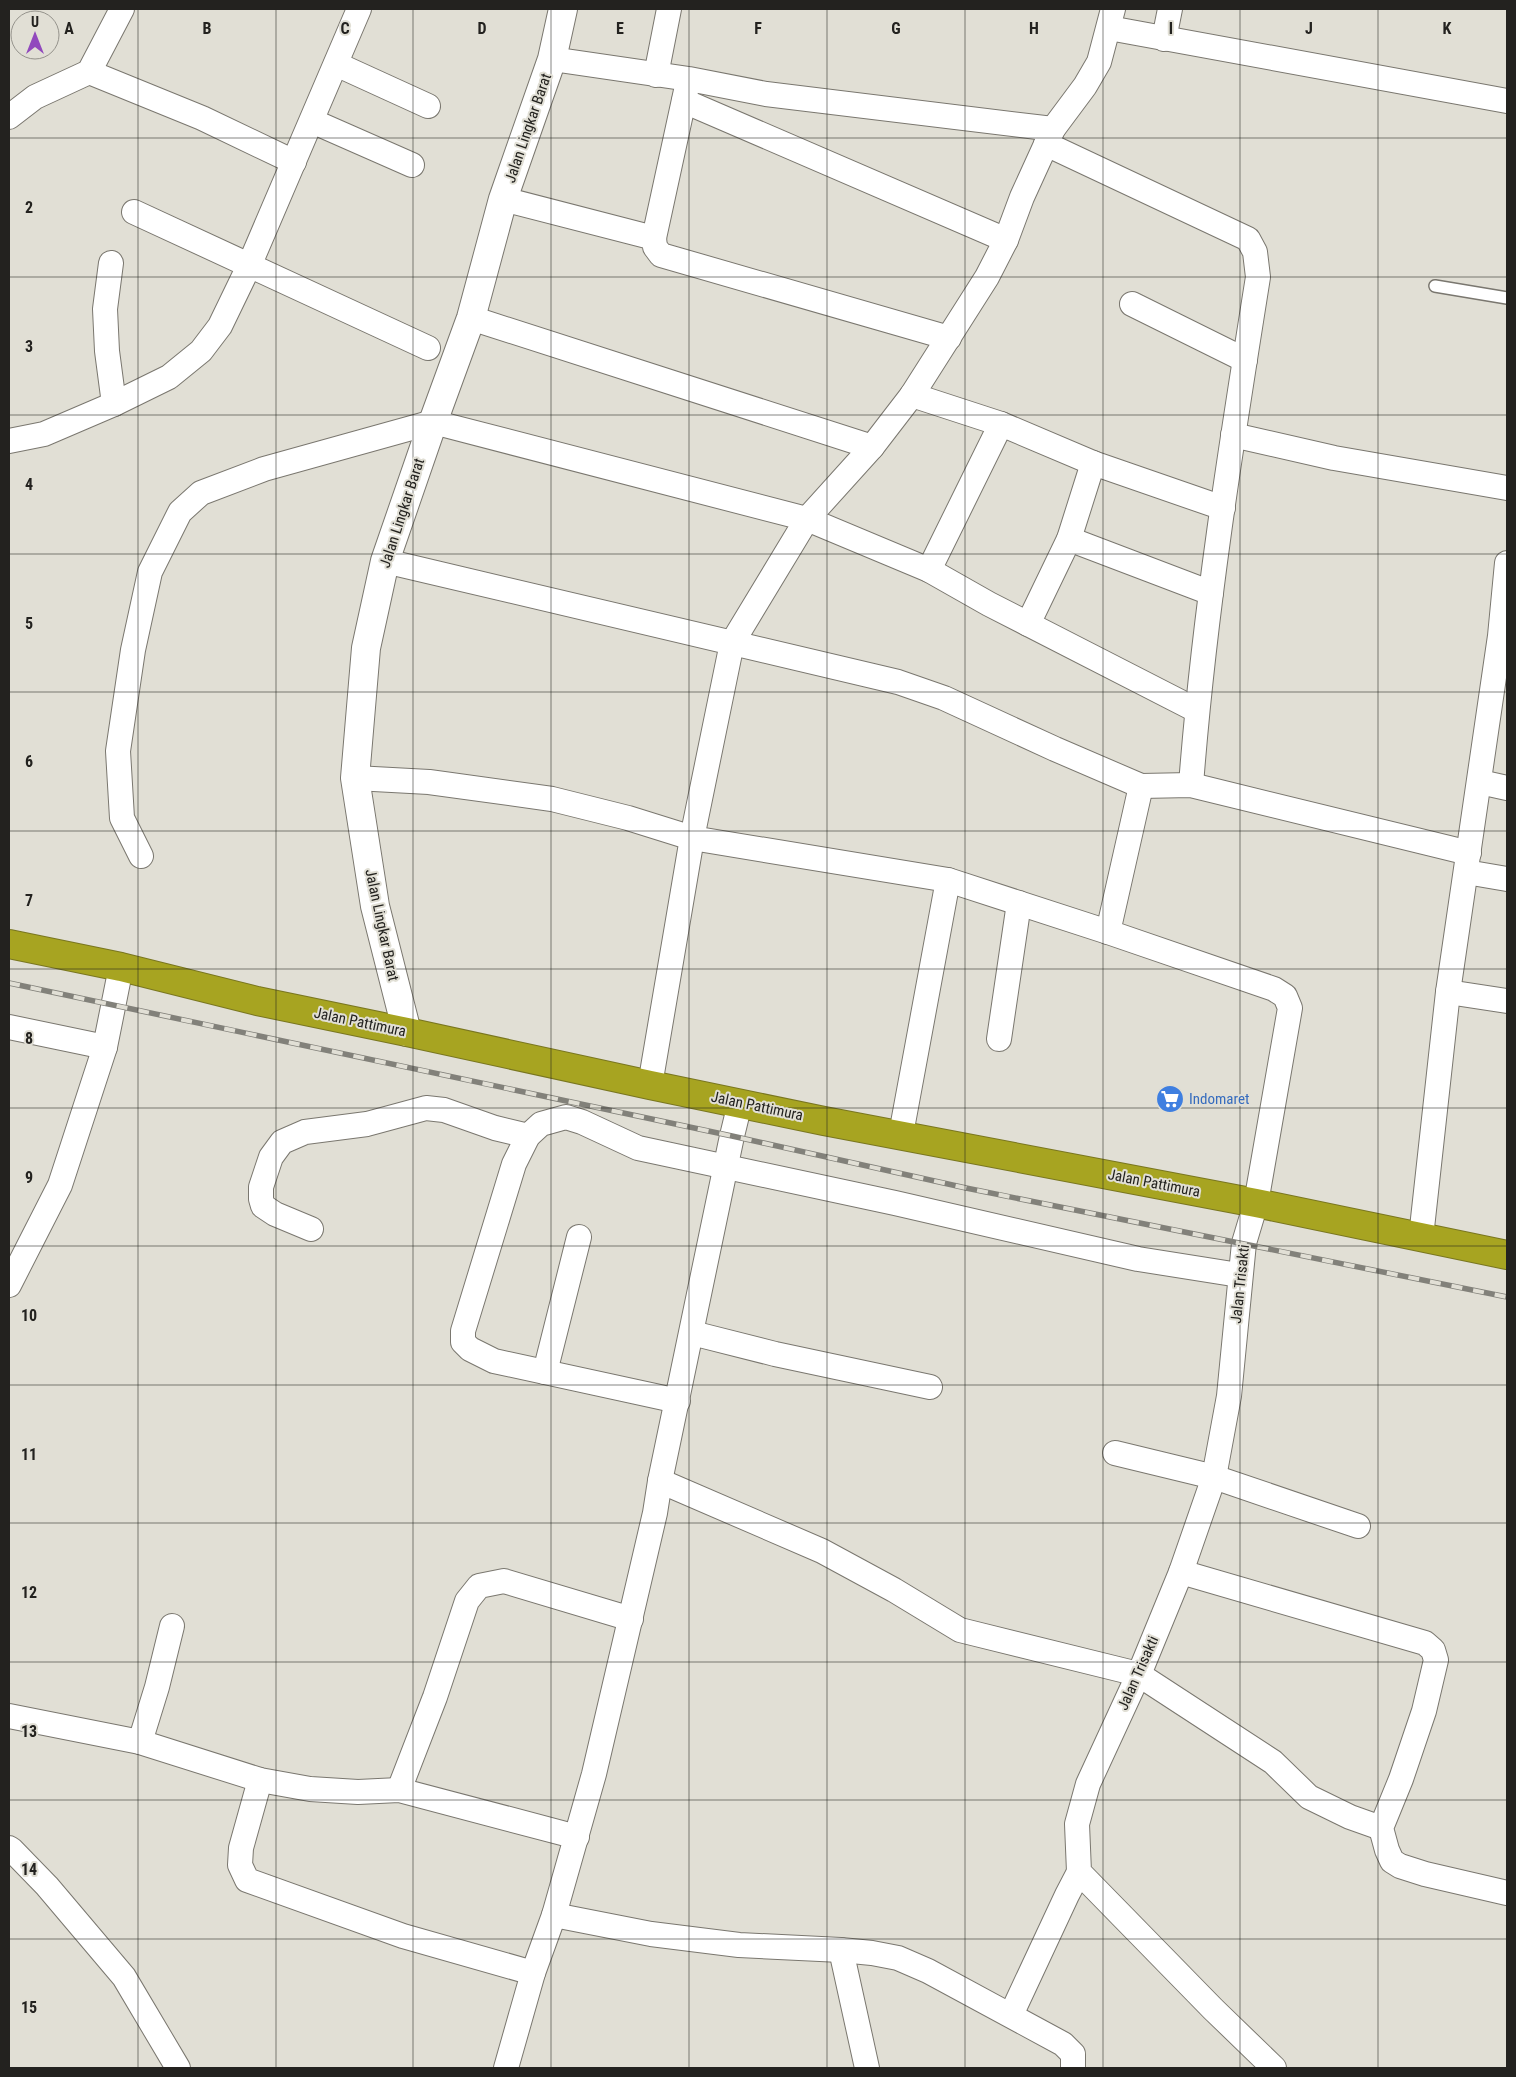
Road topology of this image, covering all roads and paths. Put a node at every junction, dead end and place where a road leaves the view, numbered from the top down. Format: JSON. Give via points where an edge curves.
{"nodes":[{"id":1,"x":122,"y":9,"type":"edge"},
{"id":2,"x":359,"y":9,"type":"edge"},
{"id":3,"x":563,"y":9,"type":"edge"},
{"id":4,"x":670,"y":9,"type":"edge"},
{"id":5,"x":1170,"y":9,"type":"edge"},
{"id":6,"x":1111,"y":18,"type":"edge"},
{"id":7,"x":1164,"y":39,"type":"junction"},
{"id":8,"x":552,"y":59,"type":"junction"},
{"id":9,"x":336,"y":64,"type":"junction"},
{"id":10,"x":89,"y":72,"type":"junction"},
{"id":11,"x":656,"y":75,"type":"junction"},
{"id":12,"x":686,"y":90,"type":"junction"},
{"id":13,"x":1507,"y":102,"type":"edge"},
{"id":14,"x":428,"y":106,"type":"dead end"},
{"id":15,"x":9,"y":118,"type":"edge"},
{"id":16,"x":312,"y":121,"type":"junction"},
{"id":17,"x":1049,"y":136,"type":"junction"},
{"id":18,"x":294,"y":162,"type":"junction"},
{"id":19,"x":412,"y":165,"type":"dead end"},
{"id":20,"x":503,"y":199,"type":"junction"},
{"id":21,"x":134,"y":212,"type":"dead end"},
{"id":22,"x":654,"y":238,"type":"junction"},
{"id":23,"x":1006,"y":240,"type":"junction"},
{"id":24,"x":111,"y":263,"type":"dead end"},
{"id":25,"x":249,"y":266,"type":"junction"},
{"id":26,"x":1435,"y":286,"type":"dead end"},
{"id":27,"x":1507,"y":298,"type":"edge"},
{"id":28,"x":1132,"y":304,"type":"dead end"},
{"id":29,"x":471,"y":318,"type":"junction"},
{"id":30,"x":949,"y":338,"type":"junction"},
{"id":31,"x":428,"y":348,"type":"dead end"},
{"id":32,"x":1245,"y":360,"type":"junction"},
{"id":33,"x":912,"y":395,"type":"junction"},
{"id":34,"x":114,"y":404,"type":"junction"},
{"id":35,"x":432,"y":422,"type":"junction"},
{"id":36,"x":1000,"y":424,"type":"junction"},
{"id":37,"x":1233,"y":435,"type":"junction"},
{"id":38,"x":9,"y":441,"type":"edge"},
{"id":39,"x":872,"y":447,"type":"junction"},
{"id":40,"x":1093,"y":464,"type":"junction"},
{"id":41,"x":1507,"y":488,"type":"edge"},
{"id":42,"x":1223,"y":508,"type":"junction"},
{"id":43,"x":807,"y":519,"type":"junction"},
{"id":44,"x":1069,"y":539,"type":"junction"},
{"id":45,"x":385,"y":561,"type":"junction"},
{"id":46,"x":1507,"y":564,"type":"edge"},
{"id":47,"x":929,"y":570,"type":"junction"},
{"id":48,"x":1210,"y":593,"type":"junction"},
{"id":49,"x":1028,"y":624,"type":"junction"},
{"id":50,"x":1504,"y":636,"type":"edge"},
{"id":51,"x":732,"y":643,"type":"junction"},
{"id":52,"x":1196,"y":710,"type":"junction"},
{"id":53,"x":355,"y":778,"type":"junction"},
{"id":54,"x":1480,"y":782,"type":"junction"},
{"id":55,"x":1191,"y":785,"type":"junction"},
{"id":56,"x":1142,"y":786,"type":"junction"},
{"id":57,"x":1507,"y":788,"type":"edge"},
{"id":58,"x":692,"y":838,"type":"junction"},
{"id":59,"x":141,"y":856,"type":"dead end"},
{"id":60,"x":1468,"y":862,"type":"junction"},
{"id":61,"x":1507,"y":879,"type":"edge"},
{"id":62,"x":948,"y":880,"type":"junction"},
{"id":63,"x":1019,"y":903,"type":"junction"},
{"id":64,"x":1108,"y":932,"type":"junction"},
{"id":65,"x":9,"y":944,"type":"edge"},
{"id":66,"x":121,"y":967,"type":"junction"},
{"id":67,"x":1448,"y":992,"type":"junction"},
{"id":68,"x":1507,"y":1000,"type":"edge"},
{"id":69,"x":9,"y":1027,"type":"edge"},
{"id":70,"x":407,"y":1032,"type":"junction"},
{"id":71,"x":999,"y":1039,"type":"dead end"},
{"id":72,"x":105,"y":1047,"type":"junction"},
{"id":73,"x":650,"y":1085,"type":"junction"},
{"id":74,"x":740,"y":1103,"type":"junction"},
{"id":75,"x":901,"y":1134,"type":"junction"},
{"id":76,"x":528,"y":1136,"type":"junction"},
{"id":77,"x":726,"y":1168,"type":"junction"},
{"id":78,"x":1256,"y":1203,"type":"junction"},
{"id":79,"x":310,"y":1229,"type":"dead end"},
{"id":80,"x":579,"y":1237,"type":"dead end"},
{"id":81,"x":1421,"y":1237,"type":"junction"},
{"id":82,"x":1507,"y":1255,"type":"edge"},
{"id":83,"x":1239,"y":1275,"type":"junction"},
{"id":84,"x":9,"y":1285,"type":"edge"},
{"id":85,"x":692,"y":1333,"type":"junction"},
{"id":86,"x":545,"y":1372,"type":"junction"},
{"id":87,"x":930,"y":1387,"type":"dead end"},
{"id":88,"x":678,"y":1401,"type":"junction"},
{"id":89,"x":1115,"y":1453,"type":"dead end"},
{"id":90,"x":1214,"y":1477,"type":"junction"},
{"id":91,"x":660,"y":1481,"type":"junction"},
{"id":92,"x":1358,"y":1526,"type":"dead end"},
{"id":93,"x":1181,"y":1572,"type":"junction"},
{"id":94,"x":631,"y":1619,"type":"junction"},
{"id":95,"x":172,"y":1626,"type":"dead end"},
{"id":96,"x":1138,"y":1674,"type":"junction"},
{"id":97,"x":9,"y":1716,"type":"edge"},
{"id":98,"x":140,"y":1742,"type":"junction"},
{"id":99,"x":260,"y":1780,"type":"junction"},
{"id":100,"x":398,"y":1790,"type":"junction"},
{"id":101,"x":1382,"y":1828,"type":"junction"},
{"id":102,"x":577,"y":1837,"type":"junction"},
{"id":103,"x":9,"y":1848,"type":"edge"},
{"id":104,"x":1073,"y":1883,"type":"junction"},
{"id":105,"x":1507,"y":1892,"type":"edge"},
{"id":106,"x":554,"y":1915,"type":"junction"},
{"id":107,"x":845,"y":1951,"type":"junction"},
{"id":108,"x":533,"y":1973,"type":"junction"},
{"id":109,"x":1011,"y":2016,"type":"junction"},
{"id":110,"x":178,"y":2068,"type":"edge"},
{"id":111,"x":506,"y":2068,"type":"edge"},
{"id":112,"x":867,"y":2068,"type":"edge"},
{"id":113,"x":1073,"y":2068,"type":"edge"},
{"id":114,"x":1274,"y":2068,"type":"edge"}],
"edges":[{"from":1,"to":10,"type":"street"},
{"from":2,"to":9,"type":"street"},
{"from":3,"to":8,"type":"street","name":"Jalan Lingkar Barat"},
{"from":4,"to":11,"type":"street"},
{"from":5,"to":7,"type":"street"},
{"from":6,"to":7,"type":"street"},
{"from":6,"to":17,"type":"street","via":[[1099,62]]},
{"from":7,"to":13,"type":"street"},
{"from":8,"to":11,"type":"street"},
{"from":8,"to":20,"type":"street","name":"Jalan Lingkar Barat"},
{"from":9,"to":14,"type":"street"},
{"from":9,"to":16,"type":"street"},
{"from":10,"to":15,"type":"street","via":[[35,97]]},
{"from":10,"to":18,"type":"street","via":[[202,118]]},
{"from":11,"to":12,"type":"street"},
{"from":12,"to":17,"type":"street","via":[[766,94]]},
{"from":12,"to":22,"type":"street"},
{"from":12,"to":23,"type":"street"},
{"from":16,"to":18,"type":"street"},
{"from":16,"to":19,"type":"street"},
{"from":17,"to":23,"type":"street"},
{"from":17,"to":32,"type":"street","via":[[1248,239],[1255,252],[1258,277]]},
{"from":18,"to":25,"type":"street"},
{"from":20,"to":22,"type":"street"},
{"from":20,"to":29,"type":"street","name":"Jalan Lingkar Barat"},
{"from":21,"to":25,"type":"street"},
{"from":22,"to":30,"type":"street","via":[[655,247],[661,255]]},
{"from":23,"to":30,"type":"street"},
{"from":24,"to":34,"type":"street","via":[[105,309]]},
{"from":25,"to":31,"type":"street"},
{"from":25,"to":34,"type":"street","via":[[220,326],[201,351],[169,377]]},
{"from":26,"to":27,"type":"lane"},
{"from":28,"to":32,"type":"street"},
{"from":29,"to":35,"type":"street","name":"Jalan Lingkar Barat"},
{"from":29,"to":39,"type":"street"},
{"from":30,"to":33,"type":"street"},
{"from":32,"to":37,"type":"street"},
{"from":33,"to":36,"type":"street"},
{"from":33,"to":39,"type":"street"},
{"from":34,"to":38,"type":"street","via":[[44,434]]},
{"from":35,"to":43,"type":"street"},
{"from":35,"to":45,"type":"street","name":"Jalan Lingkar Barat"},
{"from":35,"to":59,"type":"street","via":[[264,469],[201,493],[180,512],[150,572],[133,650],[118,751],[122,818]]},
{"from":36,"to":40,"type":"street"},
{"from":36,"to":47,"type":"street"},
{"from":37,"to":41,"type":"street","via":[[1334,458]]},
{"from":37,"to":42,"type":"street"},
{"from":39,"to":43,"type":"street"},
{"from":40,"to":42,"type":"street"},
{"from":40,"to":44,"type":"street"},
{"from":42,"to":48,"type":"street"},
{"from":43,"to":47,"type":"street"},
{"from":43,"to":51,"type":"street"},
{"from":44,"to":48,"type":"street"},
{"from":44,"to":49,"type":"street"},
{"from":45,"to":51,"type":"street"},
{"from":45,"to":53,"type":"street","name":"Jalan Lingkar Barat","via":[[366,648]]},
{"from":46,"to":50,"type":"street"},
{"from":47,"to":49,"type":"street"},
{"from":48,"to":52,"type":"street"},
{"from":49,"to":52,"type":"street"},
{"from":50,"to":54,"type":"street"},
{"from":51,"to":56,"type":"street","via":[[898,682],[944,698]]},
{"from":51,"to":58,"type":"street"},
{"from":52,"to":55,"type":"street"},
{"from":53,"to":58,"type":"street","name":"Jalan Trisakti","via":[[428,782],[552,799]]},
{"from":53,"to":70,"type":"street","name":"Jalan Lingkar Barat","via":[[375,906]]},
{"from":54,"to":57,"type":"street"},
{"from":54,"to":60,"type":"street"},
{"from":55,"to":56,"type":"street"},
{"from":55,"to":60,"type":"street"},
{"from":56,"to":64,"type":"street"},
{"from":58,"to":62,"type":"street","name":"Jalan Trisakti"},
{"from":58,"to":73,"type":"street"},
{"from":60,"to":61,"type":"street"},
{"from":60,"to":67,"type":"street"},
{"from":62,"to":63,"type":"street","name":"Jalan Trisakti"},
{"from":62,"to":75,"type":"street"},
{"from":63,"to":64,"type":"street","name":"Jalan Trisakti"},
{"from":63,"to":71,"type":"street"},
{"from":64,"to":78,"type":"street","name":"Jalan Trisakti","via":[[1274,989],[1285,996],[1290,1008]]},
{"from":65,"to":66,"type":"highway","name":"Jalan Pattimura"},
{"from":66,"to":70,"type":"highway","name":"Jalan Pattimura","via":[[217,992]]},
{"from":66,"to":72,"type":"street"},
{"from":67,"to":68,"type":"street"},
{"from":67,"to":81,"type":"street"},
{"from":69,"to":72,"type":"street"},
{"from":70,"to":73,"type":"highway","name":"Jalan Pattimura"},
{"from":72,"to":84,"type":"street","via":[[60,1185]]},
{"from":73,"to":74,"type":"highway","name":"Jalan Pattimura"},
{"from":74,"to":75,"type":"highway","name":"Jalan Pattimura"},
{"from":74,"to":77,"type":"street"},
{"from":75,"to":78,"type":"highway","name":"Jalan Pattimura"},
{"from":76,"to":77,"type":"street","via":[[541,1124],[566,1118],[638,1148]]},
{"from":76,"to":79,"type":"street","via":[[444,1110],[426,1108],[367,1124],[306,1132],[282,1142],[271,1157],[261,1187],[263,1206]]},
{"from":76,"to":86,"type":"street","via":[[514,1164],[462,1342],[494,1361]]},
{"from":77,"to":83,"type":"street","via":[[1138,1259]]},
{"from":77,"to":85,"type":"street"},
{"from":78,"to":81,"type":"highway","name":"Jalan Pattimura"},
{"from":78,"to":83,"type":"street","name":"Jalan Trisakti"},
{"from":80,"to":86,"type":"street"},
{"from":81,"to":82,"type":"highway","name":"Jalan Pattimura"},
{"from":83,"to":90,"type":"street","name":"Jalan Trisakti","via":[[1229,1396]]},
{"from":85,"to":87,"type":"street"},
{"from":85,"to":88,"type":"street"},
{"from":86,"to":88,"type":"street"},
{"from":88,"to":91,"type":"street"},
{"from":89,"to":90,"type":"street"},
{"from":90,"to":92,"type":"street"},
{"from":90,"to":93,"type":"street","name":"Jalan Trisakti"},
{"from":91,"to":94,"type":"street"},
{"from":91,"to":96,"type":"street","via":[[822,1551],[960,1630]]},
{"from":93,"to":96,"type":"street","name":"Jalan Trisakti"},
{"from":93,"to":101,"type":"street","via":[[1425,1643],[1433,1650],[1436,1660],[1424,1711]]},
{"from":94,"to":100,"type":"street","via":[[504,1581],[479,1586],[467,1601],[435,1697]]},
{"from":94,"to":102,"type":"street"},
{"from":95,"to":98,"type":"street"},
{"from":96,"to":101,"type":"street","via":[[1273,1762],[1309,1796],[1350,1817]]},
{"from":96,"to":104,"type":"street","name":"Jalan Trisakti","via":[[1088,1784],[1077,1824]]},
{"from":97,"to":98,"type":"street"},
{"from":98,"to":99,"type":"street"},
{"from":99,"to":100,"type":"street","via":[[310,1789]]},
{"from":99,"to":108,"type":"street","via":[[241,1848],[240,1865],[248,1880],[403,1936]]},
{"from":100,"to":102,"type":"street"},
{"from":101,"to":105,"type":"street","via":[[1392,1861],[1400,1866]]},
{"from":102,"to":106,"type":"street"},
{"from":103,"to":110,"type":"street","via":[[47,1886],[124,1977]]},
{"from":104,"to":109,"type":"street"},
{"from":104,"to":114,"type":"street"},
{"from":106,"to":107,"type":"street","via":[[651,1934],[739,1945]]},
{"from":106,"to":108,"type":"street"},
{"from":107,"to":109,"type":"street","via":[[898,1958]]},
{"from":107,"to":112,"type":"street"},
{"from":108,"to":111,"type":"street"},
{"from":109,"to":113,"type":"street","via":[[1063,2044],[1073,2054]]}]}
